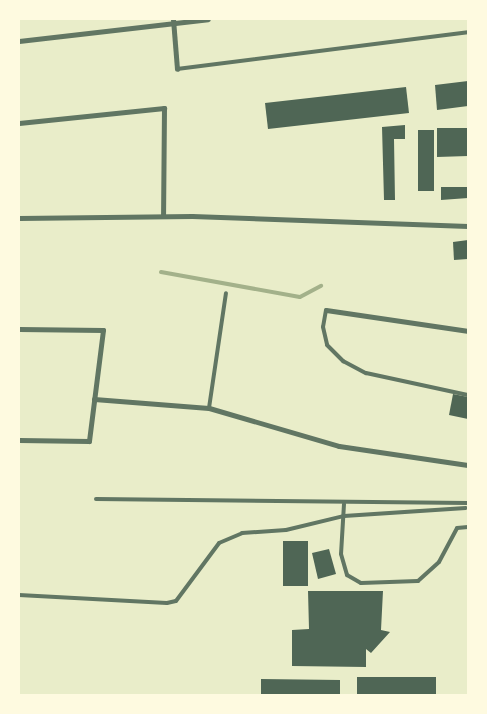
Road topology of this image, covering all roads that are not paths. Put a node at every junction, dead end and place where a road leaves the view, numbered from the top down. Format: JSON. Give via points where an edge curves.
{"nodes":[{"id":1,"x":208,"y":19,"type":"edge"},
{"id":2,"x":173,"y":21,"type":"edge"},
{"id":3,"x":468,"y":32,"type":"edge"},
{"id":4,"x":19,"y":41,"type":"edge"},
{"id":5,"x":177,"y":68,"type":"joint"},
{"id":6,"x":19,"y":123,"type":"edge"},
{"id":7,"x":163,"y":216,"type":"junction"},
{"id":8,"x":19,"y":218,"type":"edge"},
{"id":9,"x":468,"y":226,"type":"edge"},
{"id":10,"x":226,"y":293,"type":"dead end"},
{"id":11,"x":326,"y":310,"type":"joint"},
{"id":12,"x":19,"y":329,"type":"edge"},
{"id":13,"x":468,"y":331,"type":"edge"},
{"id":14,"x":468,"y":395,"type":"edge"},
{"id":15,"x":94,"y":399,"type":"junction"},
{"id":16,"x":209,"y":408,"type":"junction"},
{"id":17,"x":19,"y":440,"type":"edge"},
{"id":18,"x":468,"y":465,"type":"edge"},
{"id":19,"x":96,"y":499,"type":"dead end"},
{"id":20,"x":344,"y":504,"type":"junction"},
{"id":21,"x":467,"y":506,"type":"edge"},
{"id":22,"x":344,"y":516,"type":"junction"},
{"id":23,"x":468,"y":526,"type":"edge"},
{"id":24,"x":19,"y":595,"type":"edge"}],
"edges":[{"from":1,"to":2,"type":"street"},
{"from":2,"to":4,"type":"street"},
{"from":2,"to":5,"type":"street"},
{"from":3,"to":5,"type":"lane"},
{"from":6,"to":7,"type":"street","via":[[164,108]]},
{"from":7,"to":8,"type":"street"},
{"from":7,"to":9,"type":"street"},
{"from":10,"to":16,"type":"lane"},
{"from":11,"to":13,"type":"street"},
{"from":11,"to":14,"type":"lane","via":[[323,326],[327,346],[343,361],[366,373]]},
{"from":12,"to":15,"type":"street","via":[[102,330]]},
{"from":15,"to":16,"type":"street"},
{"from":15,"to":17,"type":"street","via":[[89,441]]},
{"from":16,"to":18,"type":"street","via":[[339,446]]},
{"from":19,"to":20,"type":"lane"},
{"from":20,"to":21,"type":"lane"},
{"from":20,"to":22,"type":"lane"},
{"from":21,"to":22,"type":"lane"},
{"from":22,"to":23,"type":"lane","via":[[341,554],[347,575],[361,583],[418,581],[439,562],[457,528]]},
{"from":22,"to":24,"type":"lane","via":[[286,530],[242,533],[219,543],[176,601],[167,604]]}]}
